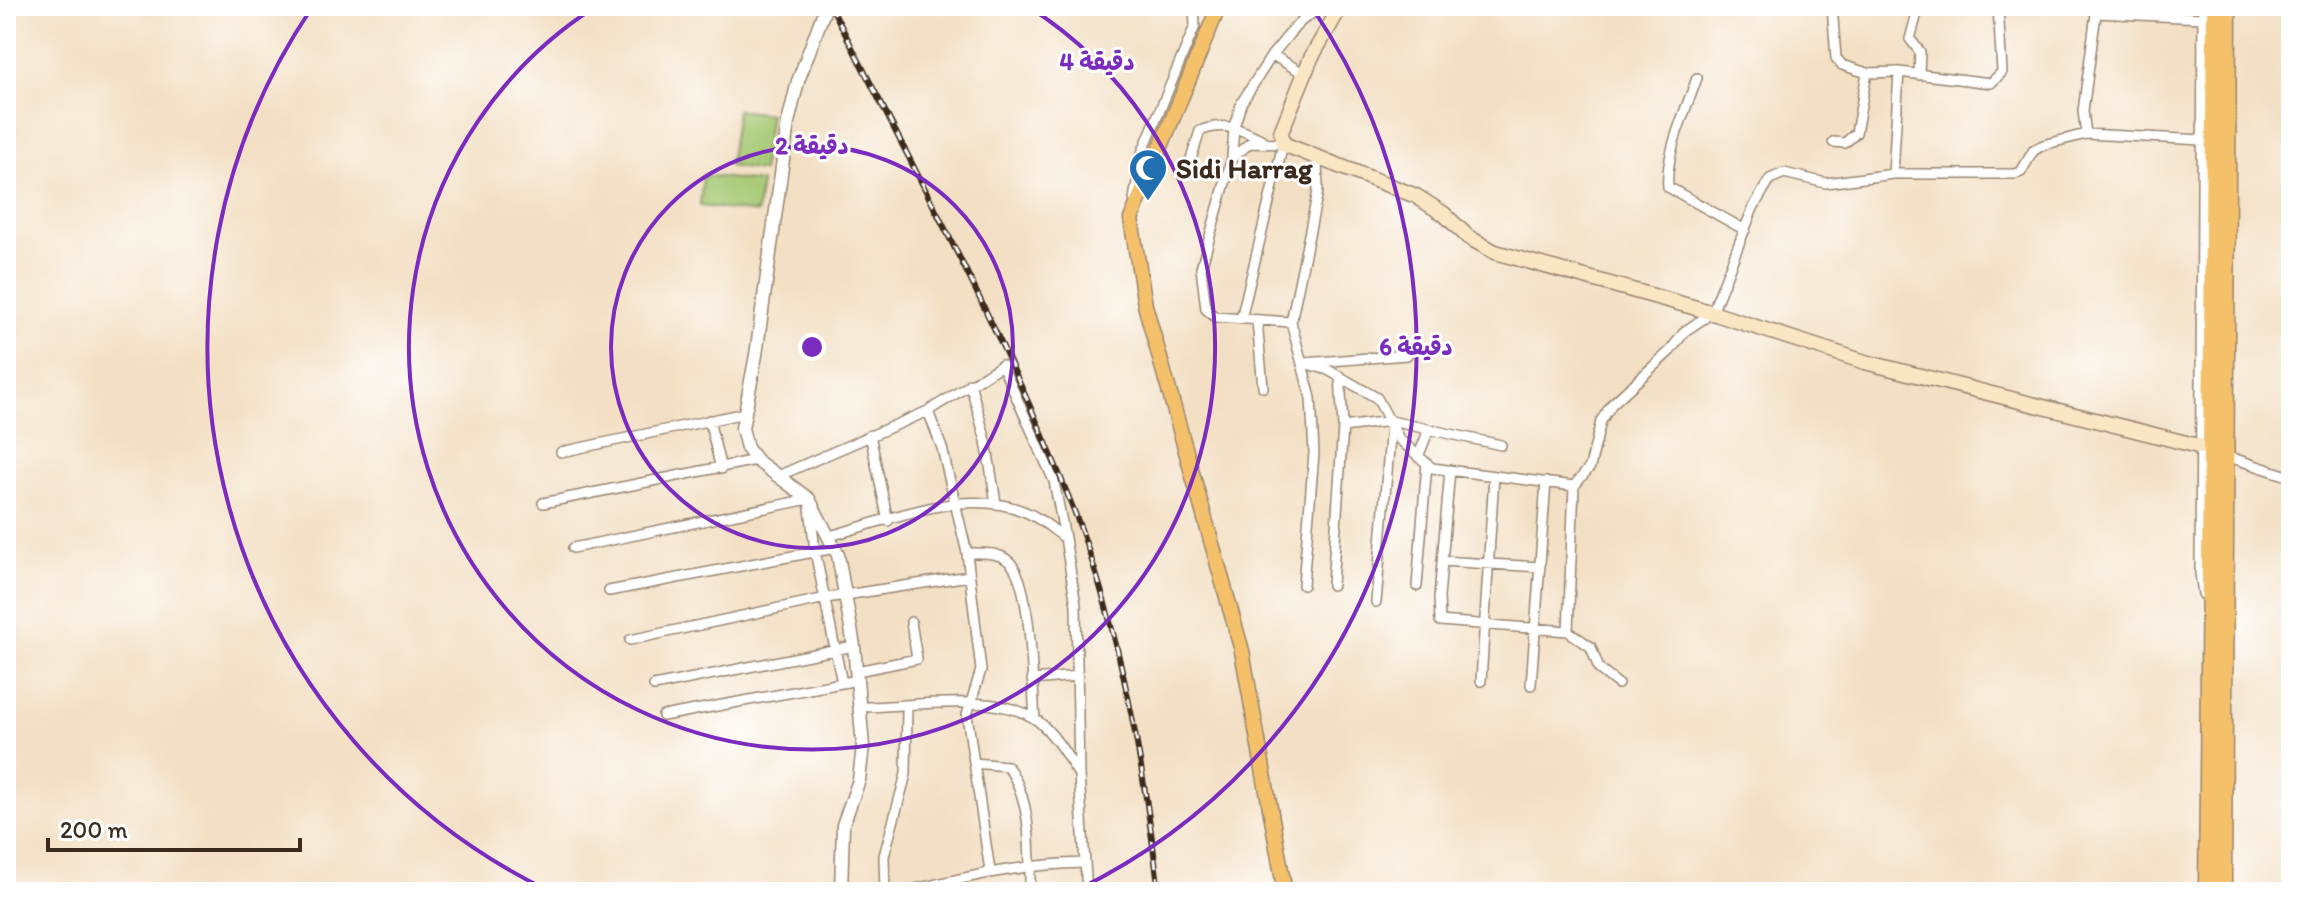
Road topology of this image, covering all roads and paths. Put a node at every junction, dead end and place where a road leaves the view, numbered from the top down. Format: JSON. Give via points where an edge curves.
{"nodes":[{"id":1,"x":826,"y":6,"type":"edge"},
{"id":2,"x":1194,"y":6,"type":"edge"},
{"id":3,"x":1219,"y":6,"type":"edge"},
{"id":4,"x":1327,"y":6,"type":"edge"},
{"id":5,"x":1341,"y":6,"type":"edge"},
{"id":6,"x":1832,"y":6,"type":"edge"},
{"id":7,"x":1919,"y":6,"type":"edge"},
{"id":8,"x":1998,"y":6,"type":"edge"},
{"id":9,"x":2203,"y":6,"type":"edge"},
{"id":10,"x":2215,"y":6,"type":"edge"},
{"id":11,"x":2228,"y":6,"type":"edge"},
{"id":12,"x":2096,"y":9,"type":"edge"},
{"id":13,"x":2202,"y":18,"type":"junction"},
{"id":14,"x":1272,"y":55,"type":"junction"},
{"id":15,"x":1899,"y":72,"type":"junction"},
{"id":16,"x":1867,"y":73,"type":"junction"},
{"id":17,"x":1305,"y":74,"type":"junction"},
{"id":18,"x":1919,"y":75,"type":"junction"},
{"id":19,"x":1697,"y":78,"type":"dead end"},
{"id":20,"x":1234,"y":126,"type":"junction"},
{"id":21,"x":2086,"y":134,"type":"junction"},
{"id":22,"x":2203,"y":140,"type":"junction"},
{"id":23,"x":1833,"y":142,"type":"dead end"},
{"id":24,"x":1276,"y":144,"type":"junction"},
{"id":25,"x":1232,"y":158,"type":"junction"},
{"id":26,"x":1317,"y":158,"type":"junction"},
{"id":27,"x":1191,"y":159,"type":"dead end"},
{"id":28,"x":1893,"y":174,"type":"junction"},
{"id":29,"x":1131,"y":219,"type":"junction"},
{"id":30,"x":1745,"y":230,"type":"junction"},
{"id":31,"x":1712,"y":313,"type":"junction"},
{"id":32,"x":1241,"y":319,"type":"junction"},
{"id":33,"x":1257,"y":321,"type":"junction"},
{"id":34,"x":1291,"y":322,"type":"junction"},
{"id":35,"x":1407,"y":355,"type":"dead end"},
{"id":36,"x":1304,"y":363,"type":"junction"},
{"id":37,"x":1340,"y":376,"type":"junction"},
{"id":38,"x":970,"y":383,"type":"junction"},
{"id":39,"x":1263,"y":387,"type":"dead end"},
{"id":40,"x":928,"y":411,"type":"junction"},
{"id":41,"x":745,"y":413,"type":"junction"},
{"id":42,"x":709,"y":420,"type":"junction"},
{"id":43,"x":1391,"y":421,"type":"junction"},
{"id":44,"x":1343,"y":427,"type":"junction"},
{"id":45,"x":1428,"y":432,"type":"junction"},
{"id":46,"x":870,"y":435,"type":"junction"},
{"id":47,"x":1501,"y":445,"type":"dead end"},
{"id":48,"x":2202,"y":447,"type":"junction"},
{"id":49,"x":561,"y":452,"type":"dead end"},
{"id":50,"x":2226,"y":456,"type":"junction"},
{"id":51,"x":756,"y":460,"type":"junction"},
{"id":52,"x":1423,"y":460,"type":"junction"},
{"id":53,"x":721,"y":469,"type":"junction"},
{"id":54,"x":1450,"y":470,"type":"junction"},
{"id":55,"x":778,"y":476,"type":"junction"},
{"id":56,"x":1494,"y":476,"type":"junction"},
{"id":57,"x":2291,"y":477,"type":"edge"},
{"id":58,"x":1546,"y":482,"type":"junction"},
{"id":59,"x":1574,"y":486,"type":"junction"},
{"id":60,"x":809,"y":499,"type":"junction"},
{"id":61,"x":543,"y":503,"type":"dead end"},
{"id":62,"x":996,"y":503,"type":"junction"},
{"id":63,"x":957,"y":504,"type":"junction"},
{"id":64,"x":888,"y":521,"type":"junction"},
{"id":65,"x":1065,"y":538,"type":"junction"},
{"id":66,"x":832,"y":542,"type":"junction"},
{"id":67,"x":573,"y":548,"type":"dead end"},
{"id":68,"x":815,"y":551,"type":"junction"},
{"id":69,"x":967,"y":553,"type":"junction"},
{"id":70,"x":1442,"y":561,"type":"junction"},
{"id":71,"x":1489,"y":563,"type":"junction"},
{"id":72,"x":1540,"y":567,"type":"junction"},
{"id":73,"x":969,"y":576,"type":"junction"},
{"id":74,"x":1303,"y":585,"type":"dead end"},
{"id":75,"x":1332,"y":585,"type":"dead end"},
{"id":76,"x":1417,"y":586,"type":"dead end"},
{"id":77,"x":609,"y":591,"type":"dead end"},
{"id":78,"x":846,"y":595,"type":"junction"},
{"id":79,"x":826,"y":598,"type":"junction"},
{"id":80,"x":1376,"y":602,"type":"dead end"},
{"id":81,"x":911,"y":622,"type":"dead end"},
{"id":82,"x":1485,"y":626,"type":"junction"},
{"id":83,"x":2210,"y":629,"type":"junction"},
{"id":84,"x":1535,"y":630,"type":"junction"},
{"id":85,"x":1568,"y":631,"type":"junction"},
{"id":86,"x":630,"y":640,"type":"dead end"},
{"id":87,"x":854,"y":646,"type":"junction"},
{"id":88,"x":838,"y":651,"type":"junction"},
{"id":89,"x":858,"y":676,"type":"junction"},
{"id":90,"x":1078,"y":676,"type":"junction"},
{"id":91,"x":1032,"y":680,"type":"junction"},
{"id":92,"x":1481,"y":681,"type":"dead end"},
{"id":93,"x":842,"y":683,"type":"junction"},
{"id":94,"x":1618,"y":684,"type":"dead end"},
{"id":95,"x":1531,"y":685,"type":"dead end"},
{"id":96,"x":654,"y":686,"type":"dead end"},
{"id":97,"x":968,"y":704,"type":"junction"},
{"id":98,"x":861,"y":707,"type":"junction"},
{"id":99,"x":907,"y":707,"type":"junction"},
{"id":100,"x":663,"y":716,"type":"dead end"},
{"id":101,"x":1035,"y":719,"type":"junction"},
{"id":102,"x":974,"y":763,"type":"junction"},
{"id":103,"x":1079,"y":775,"type":"junction"},
{"id":104,"x":1085,"y":863,"type":"junction"},
{"id":105,"x":1030,"y":864,"type":"junction"},
{"id":106,"x":990,"y":871,"type":"junction"},
{"id":107,"x":841,"y":892,"type":"edge"},
{"id":108,"x":885,"y":892,"type":"edge"},
{"id":109,"x":904,"y":892,"type":"edge"},
{"id":110,"x":1030,"y":892,"type":"edge"},
{"id":111,"x":1087,"y":892,"type":"edge"},
{"id":112,"x":1285,"y":892,"type":"edge"},
{"id":113,"x":2207,"y":892,"type":"edge"},
{"id":114,"x":2223,"y":892,"type":"edge"}],
"edges":[{"from":1,"to":41,"type":"street","via":[[788,123]]},
{"from":2,"to":29,"type":"street","via":[[1190,42],[1142,153]]},
{"from":3,"to":29,"type":"main road"},
{"from":4,"to":14,"type":"street","via":[[1308,13]]},
{"from":5,"to":17,"type":"main road"},
{"from":6,"to":16,"type":"street","via":[[1836,58]]},
{"from":7,"to":18,"type":"street","via":[[1910,39],[1920,52]]},
{"from":8,"to":18,"type":"street","via":[[1999,79],[1983,85]]},
{"from":9,"to":13,"type":"street"},
{"from":10,"to":83,"type":"highway"},
{"from":11,"to":50,"type":"highway"},
{"from":12,"to":13,"type":"street"},
{"from":12,"to":21,"type":"street","via":[[2083,111]]},
{"from":13,"to":22,"type":"street"},
{"from":14,"to":17,"type":"street"},
{"from":14,"to":20,"type":"street","via":[[1242,102]]},
{"from":15,"to":16,"type":"street"},
{"from":15,"to":18,"type":"street"},
{"from":15,"to":28,"type":"street"},
{"from":16,"to":23,"type":"street","via":[[1856,133],[1845,143]]},
{"from":17,"to":24,"type":"main road"},
{"from":19,"to":30,"type":"street","via":[[1668,187]]},
{"from":20,"to":24,"type":"street"},
{"from":20,"to":25,"type":"street"},
{"from":20,"to":27,"type":"street","via":[[1200,131]]},
{"from":21,"to":22,"type":"street"},
{"from":21,"to":28,"type":"street","via":[[2043,145],[2015,174]]},
{"from":22,"to":48,"type":"street"},
{"from":24,"to":25,"type":"street","via":[[1250,143]]},
{"from":24,"to":26,"type":"main road"},
{"from":24,"to":32,"type":"street"},
{"from":25,"to":32,"type":"street","via":[[1201,268],[1201,285],[1206,309],[1215,317]]},
{"from":26,"to":31,"type":"main road","via":[[1416,196],[1495,252]]},
{"from":26,"to":34,"type":"street","via":[[1318,191]]},
{"from":28,"to":30,"type":"street","via":[[1826,183],[1777,174]]},
{"from":29,"to":112,"type":"main road","via":[[1145,305],[1242,651]]},
{"from":30,"to":31,"type":"street"},
{"from":31,"to":48,"type":"main road","via":[[1865,362]]},
{"from":31,"to":59,"type":"street","via":[[1685,331],[1612,404],[1601,421],[1590,467]]},
{"from":32,"to":33,"type":"street"},
{"from":33,"to":34,"type":"street"},
{"from":33,"to":39,"type":"street"},
{"from":34,"to":36,"type":"street"},
{"from":35,"to":36,"type":"street"},
{"from":36,"to":37,"type":"street"},
{"from":36,"to":74,"type":"street","via":[[1314,453]]},
{"from":37,"to":43,"type":"street","via":[[1377,398]]},
{"from":37,"to":44,"type":"street"},
{"from":38,"to":40,"type":"street"},
{"from":38,"to":62,"type":"street"},
{"from":38,"to":65,"type":"street","via":[[999,365],[1005,367],[1054,481]]},
{"from":40,"to":46,"type":"street"},
{"from":40,"to":63,"type":"street"},
{"from":41,"to":42,"type":"street"},
{"from":41,"to":51,"type":"street","via":[[742,428]]},
{"from":42,"to":49,"type":"street"},
{"from":42,"to":53,"type":"street"},
{"from":43,"to":44,"type":"street"},
{"from":43,"to":45,"type":"street"},
{"from":43,"to":52,"type":"street","via":[[1399,439]]},
{"from":43,"to":80,"type":"street"},
{"from":44,"to":75,"type":"street"},
{"from":45,"to":47,"type":"street"},
{"from":45,"to":52,"type":"street"},
{"from":46,"to":55,"type":"street"},
{"from":46,"to":64,"type":"street"},
{"from":48,"to":83,"type":"street","via":[[2200,573]]},
{"from":50,"to":57,"type":"street"},
{"from":50,"to":114,"type":"highway"},
{"from":51,"to":53,"type":"street"},
{"from":51,"to":55,"type":"street"},
{"from":52,"to":54,"type":"street"},
{"from":52,"to":76,"type":"street"},
{"from":53,"to":61,"type":"street"},
{"from":54,"to":56,"type":"street"},
{"from":54,"to":70,"type":"street"},
{"from":55,"to":60,"type":"street"},
{"from":56,"to":58,"type":"street"},
{"from":56,"to":71,"type":"street"},
{"from":58,"to":59,"type":"street"},
{"from":58,"to":72,"type":"street"},
{"from":59,"to":85,"type":"street"},
{"from":60,"to":66,"type":"street"},
{"from":60,"to":67,"type":"street"},
{"from":60,"to":68,"type":"street"},
{"from":62,"to":63,"type":"street"},
{"from":62,"to":65,"type":"street","via":[[1026,511]]},
{"from":63,"to":64,"type":"street"},
{"from":63,"to":69,"type":"street"},
{"from":64,"to":66,"type":"street"},
{"from":65,"to":90,"type":"street","via":[[1076,605]]},
{"from":66,"to":68,"type":"street"},
{"from":66,"to":78,"type":"street"},
{"from":68,"to":77,"type":"street"},
{"from":68,"to":79,"type":"street"},
{"from":69,"to":73,"type":"street"},
{"from":69,"to":91,"type":"street","via":[[998,555],[1013,565],[1023,592]]},
{"from":70,"to":71,"type":"street"},
{"from":70,"to":82,"type":"street","via":[[1440,621]]},
{"from":71,"to":72,"type":"street"},
{"from":71,"to":82,"type":"street"},
{"from":72,"to":84,"type":"street"},
{"from":73,"to":78,"type":"street"},
{"from":73,"to":97,"type":"street","via":[[981,670]]},
{"from":78,"to":79,"type":"street"},
{"from":78,"to":87,"type":"street"},
{"from":79,"to":86,"type":"street"},
{"from":79,"to":88,"type":"street"},
{"from":81,"to":89,"type":"street","via":[[917,659]]},
{"from":82,"to":84,"type":"street"},
{"from":82,"to":92,"type":"street"},
{"from":83,"to":113,"type":"highway"},
{"from":84,"to":85,"type":"street"},
{"from":84,"to":95,"type":"street"},
{"from":85,"to":94,"type":"street","via":[[1591,647],[1599,669]]},
{"from":87,"to":88,"type":"street"},
{"from":87,"to":89,"type":"street"},
{"from":88,"to":93,"type":"street"},
{"from":88,"to":96,"type":"street"},
{"from":89,"to":93,"type":"street"},
{"from":89,"to":98,"type":"street"},
{"from":90,"to":91,"type":"street"},
{"from":90,"to":103,"type":"street"},
{"from":91,"to":101,"type":"street"},
{"from":93,"to":100,"type":"street"},
{"from":97,"to":99,"type":"street"},
{"from":97,"to":101,"type":"street","via":[[1022,711]]},
{"from":97,"to":102,"type":"street"},
{"from":98,"to":99,"type":"street"},
{"from":98,"to":107,"type":"street","via":[[863,746],[859,780],[843,825]]},
{"from":99,"to":108,"type":"street","via":[[906,774],[884,856]]},
{"from":101,"to":103,"type":"street"},
{"from":102,"to":105,"type":"street","via":[[1007,766],[1019,781]]},
{"from":102,"to":106,"type":"street"},
{"from":103,"to":104,"type":"street"},
{"from":104,"to":105,"type":"street"},
{"from":104,"to":111,"type":"street"},
{"from":105,"to":106,"type":"street"},
{"from":105,"to":110,"type":"street"},
{"from":106,"to":109,"type":"street"}]}
